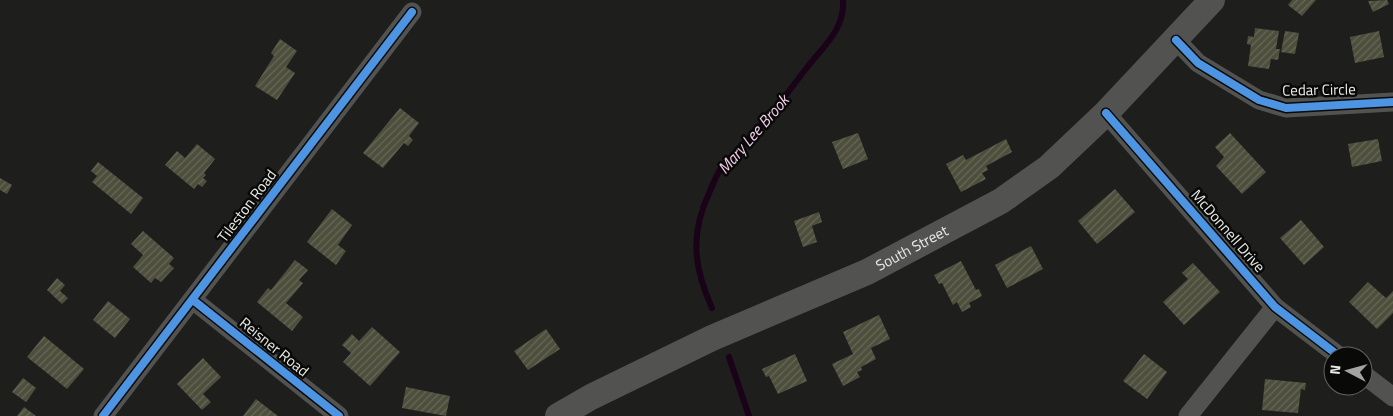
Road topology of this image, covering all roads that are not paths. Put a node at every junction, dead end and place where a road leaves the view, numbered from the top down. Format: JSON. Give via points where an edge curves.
{"nodes":[{"id":1,"x":1212,"y":0,"type":"edge"},
{"id":2,"x":412,"y":12,"type":"dead end"},
{"id":3,"x":1176,"y":40,"type":"junction"},
{"id":4,"x":1393,"y":102,"type":"edge"},
{"id":5,"x":1106,"y":112,"type":"junction"},
{"id":6,"x":193,"y":300,"type":"junction"},
{"id":7,"x":1276,"y":307,"type":"junction"},
{"id":8,"x":1326,"y":346,"type":"edge"},
{"id":9,"x":1373,"y":382,"type":"edge"},
{"id":10,"x":1393,"y":397,"type":"edge"},
{"id":11,"x":103,"y":416,"type":"edge"},
{"id":12,"x":339,"y":416,"type":"edge"},
{"id":13,"x":558,"y":416,"type":"edge"},
{"id":14,"x":1188,"y":416,"type":"edge"}],
"edges":[{"from":1,"to":3,"type":"main road","name":"South Street"},
{"from":2,"to":6,"type":"street","name":"Tileston Road"},
{"from":3,"to":4,"type":"street","name":"Cedar Circle","via":[[1198,63],[1259,100],[1286,108]]},
{"from":3,"to":5,"type":"main road","name":"South Street"},
{"from":5,"to":7,"type":"street","name":"McDonnell Drive"},
{"from":5,"to":13,"type":"main road","name":"South Street","via":[[1049,166],[1001,201],[867,272],[712,338]]},
{"from":6,"to":11,"type":"street","name":"Tileston Road"},
{"from":6,"to":12,"type":"street","name":"Reisner Road"},
{"from":7,"to":8,"type":"street","name":"McDonnell Drive"},
{"from":7,"to":14,"type":"street"},
{"from":9,"to":10,"type":"street"}]}
